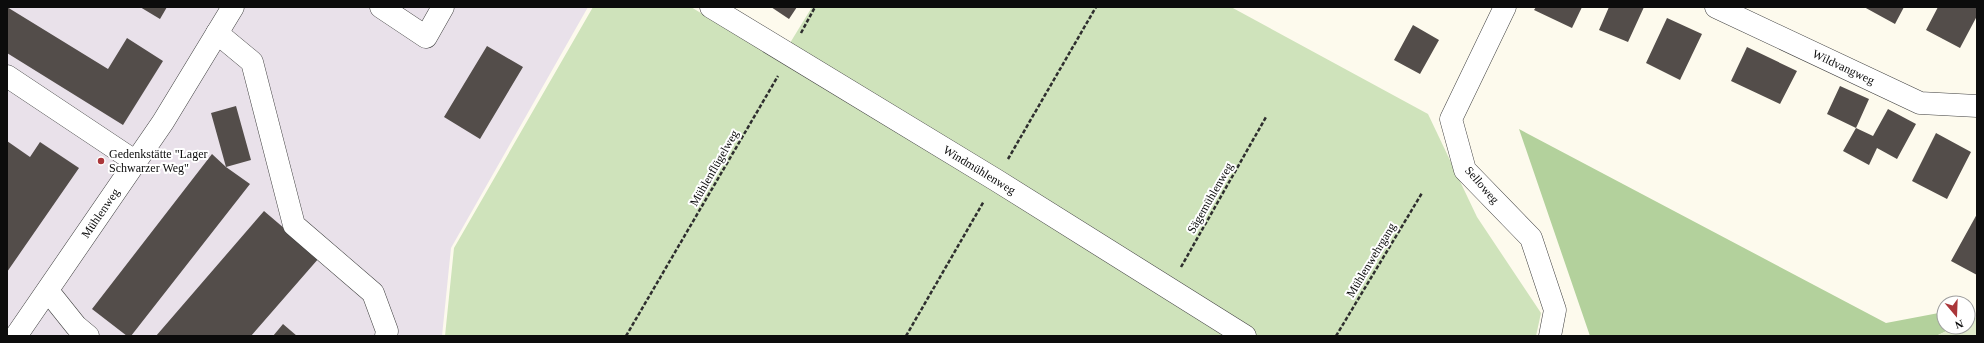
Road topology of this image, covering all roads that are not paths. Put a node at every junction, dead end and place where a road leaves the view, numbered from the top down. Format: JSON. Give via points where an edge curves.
{"nodes":[{"id":1,"x":233,"y":7,"type":"edge"},
{"id":2,"x":380,"y":7,"type":"edge"},
{"id":3,"x":443,"y":7,"type":"edge"},
{"id":4,"x":711,"y":7,"type":"edge"},
{"id":5,"x":1505,"y":7,"type":"edge"},
{"id":6,"x":1716,"y":7,"type":"edge"},
{"id":7,"x":217,"y":33,"type":"junction"},
{"id":8,"x":7,"y":76,"type":"edge"},
{"id":9,"x":1977,"y":106,"type":"edge"},
{"id":10,"x":136,"y":162,"type":"junction"},
{"id":11,"x":48,"y":291,"type":"junction"},
{"id":12,"x":16,"y":336,"type":"edge"},
{"id":13,"x":88,"y":336,"type":"edge"},
{"id":14,"x":386,"y":336,"type":"edge"},
{"id":15,"x":1245,"y":336,"type":"edge"},
{"id":16,"x":1550,"y":336,"type":"edge"}],
"edges":[{"from":1,"to":7,"type":"street","name":"Mühlenweg"},
{"from":2,"to":3,"type":"street","via":[[426,37]]},
{"from":4,"to":15,"type":"street","name":"Windmühlenweg","via":[[996,180]]},
{"from":5,"to":16,"type":"street","name":"Selloweg","via":[[1451,119],[1465,170],[1531,238],[1555,310]]},
{"from":6,"to":9,"type":"street","name":"Wildvangweg","via":[[1920,103]]},
{"from":7,"to":10,"type":"street","name":"Mühlenweg"},
{"from":7,"to":14,"type":"street","via":[[252,62],[294,224],[373,293]]},
{"from":8,"to":10,"type":"street"},
{"from":10,"to":11,"type":"street","name":"Mühlenweg"},
{"from":11,"to":12,"type":"street","name":"Mühlenweg"},
{"from":11,"to":13,"type":"street","via":[[76,326]]}]}
